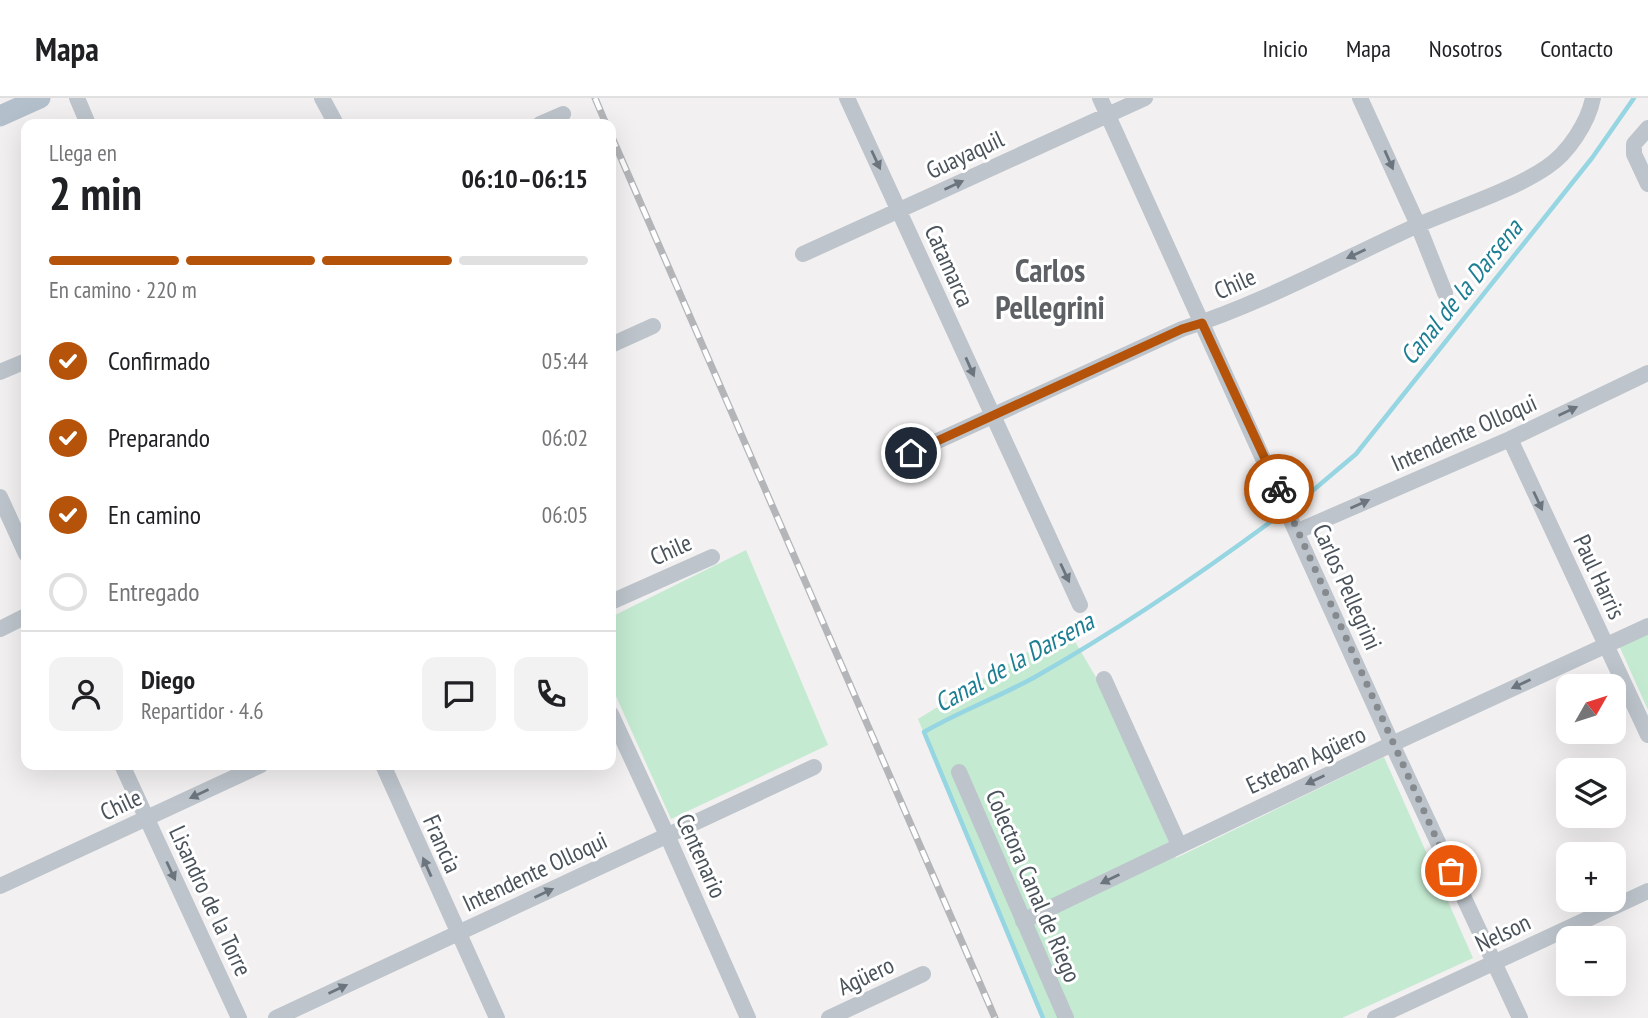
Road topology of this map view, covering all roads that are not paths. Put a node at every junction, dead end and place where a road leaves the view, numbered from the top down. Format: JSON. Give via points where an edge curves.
{"nodes":[{"id":1,"x":40,"y":98,"type":"edge"},
{"id":2,"x":77,"y":98,"type":"edge"},
{"id":3,"x":322,"y":98,"type":"edge"},
{"id":4,"x":847,"y":98,"type":"edge"},
{"id":5,"x":1100,"y":98,"type":"edge"},
{"id":6,"x":1145,"y":98,"type":"edge"},
{"id":7,"x":1360,"y":98,"type":"edge"},
{"id":8,"x":1593,"y":98,"type":"edge"},
{"id":9,"x":563,"y":114,"type":"dead end"},
{"id":10,"x":1107,"y":115,"type":"junction"},
{"id":11,"x":0,"y":116,"type":"edge"},
{"id":12,"x":86,"y":119,"type":"edge"},
{"id":13,"x":332,"y":119,"type":"edge"},
{"id":14,"x":552,"y":119,"type":"edge"},
{"id":15,"x":1648,"y":128,"type":"edge"},
{"id":16,"x":1648,"y":184,"type":"edge"},
{"id":17,"x":899,"y":210,"type":"junction"},
{"id":18,"x":1418,"y":225,"type":"junction"},
{"id":19,"x":803,"y":254,"type":"dead end"},
{"id":20,"x":1445,"y":293,"type":"dead end"},
{"id":21,"x":1202,"y":323,"type":"junction"},
{"id":22,"x":653,"y":326,"type":"dead end"},
{"id":23,"x":616,"y":343,"type":"edge"},
{"id":24,"x":21,"y":362,"type":"edge"},
{"id":25,"x":0,"y":372,"type":"edge"},
{"id":26,"x":1648,"y":373,"type":"edge"},
{"id":27,"x":992,"y":416,"type":"junction"},
{"id":28,"x":1510,"y":439,"type":"junction"},
{"id":29,"x":896,"y":460,"type":"dead end"},
{"id":30,"x":0,"y":497,"type":"edge"},
{"id":31,"x":1297,"y":531,"type":"junction"},
{"id":32,"x":21,"y":543,"type":"edge"},
{"id":33,"x":712,"y":557,"type":"dead end"},
{"id":34,"x":616,"y":601,"type":"edge"},
{"id":35,"x":1080,"y":605,"type":"dead end"},
{"id":36,"x":21,"y":619,"type":"edge"},
{"id":37,"x":1648,"y":626,"type":"edge"},
{"id":38,"x":0,"y":629,"type":"edge"},
{"id":39,"x":1606,"y":646,"type":"junction"},
{"id":40,"x":1104,"y":679,"type":"dead end"},
{"id":41,"x":616,"y":725,"type":"edge"},
{"id":42,"x":1648,"y":735,"type":"edge"},
{"id":43,"x":1392,"y":744,"type":"junction"},
{"id":44,"x":814,"y":767,"type":"dead end"},
{"id":45,"x":124,"y":770,"type":"edge"},
{"id":46,"x":250,"y":770,"type":"edge"},
{"id":47,"x":385,"y":770,"type":"edge"},
{"id":48,"x":959,"y":772,"type":"dead end"},
{"id":49,"x":147,"y":818,"type":"junction"},
{"id":50,"x":667,"y":835,"type":"junction"},
{"id":51,"x":1179,"y":845,"type":"junction"},
{"id":52,"x":0,"y":886,"type":"edge"},
{"id":53,"x":1648,"y":891,"type":"edge"},
{"id":54,"x":1023,"y":921,"type":"junction"},
{"id":55,"x":457,"y":933,"type":"junction"},
{"id":56,"x":1494,"y":963,"type":"junction"},
{"id":57,"x":923,"y":975,"type":"dead end"},
{"id":58,"x":1376,"y":1017,"type":"edge"},
{"id":59,"x":239,"y":1018,"type":"edge"},
{"id":60,"x":276,"y":1018,"type":"edge"},
{"id":61,"x":496,"y":1018,"type":"edge"},
{"id":62,"x":748,"y":1018,"type":"edge"},
{"id":63,"x":829,"y":1018,"type":"edge"},
{"id":64,"x":1066,"y":1018,"type":"edge"},
{"id":65,"x":1520,"y":1018,"type":"edge"}],
"edges":[{"from":1,"to":11,"type":"main road"},
{"from":2,"to":12,"type":"street"},
{"from":3,"to":13,"type":"street"},
{"from":4,"to":17,"type":"street","name":"Catamarca","one_way":true},
{"from":5,"to":10,"type":"street","name":"Carlos Pellegrini"},
{"from":6,"to":10,"type":"street","name":"Guayaquil"},
{"from":7,"to":18,"type":"street","one_way":true},
{"from":8,"to":18,"type":"street","name":"Chile","via":[[1579,130],[1563,154],[1547,167]]},
{"from":9,"to":14,"type":"street"},
{"from":17,"to":10,"type":"street","name":"Guayaquil","one_way":true},
{"from":10,"to":21,"type":"street","name":"Carlos Pellegrini"},
{"from":15,"to":16,"type":"street","via":[[1634,144]]},
{"from":17,"to":19,"type":"street","name":"Guayaquil"},
{"from":17,"to":27,"type":"street","name":"Catamarca","one_way":true},
{"from":18,"to":20,"type":"street"},
{"from":18,"to":21,"type":"street","name":"Chile","one_way":true},
{"from":21,"to":27,"type":"street","name":"Chile"},
{"from":21,"to":31,"type":"street","name":"Carlos Pellegrini"},
{"from":22,"to":23,"type":"street"},
{"from":24,"to":25,"type":"street"},
{"from":28,"to":26,"type":"street","name":"Intendente Olloqui","one_way":true},
{"from":27,"to":29,"type":"street","name":"Chile"},
{"from":27,"to":35,"type":"street","name":"Catamarca","one_way":true},
{"from":31,"to":28,"type":"street","name":"Intendente Olloqui","one_way":true},
{"from":28,"to":39,"type":"street","name":"Paul Harris","one_way":true},
{"from":30,"to":32,"type":"street"},
{"from":31,"to":43,"type":"street","name":"Carlos Pellegrini"},
{"from":33,"to":34,"type":"street","name":"Chile"},
{"from":36,"to":38,"type":"street"},
{"from":37,"to":39,"type":"street","name":"Esteban Agüero"},
{"from":39,"to":42,"type":"street","name":"Paul Harris"},
{"from":39,"to":43,"type":"street","name":"Esteban Agüero","one_way":true},
{"from":40,"to":51,"type":"street"},
{"from":41,"to":50,"type":"street","name":"Centenario"},
{"from":43,"to":51,"type":"street","name":"Esteban Agüero","one_way":true},
{"from":43,"to":56,"type":"street","name":"Carlos Pellegrini"},
{"from":44,"to":50,"type":"street","name":"Intendente Olloqui"},
{"from":45,"to":49,"type":"street","name":"Lisandro de la Torre"},
{"from":46,"to":49,"type":"street","name":"Chile","one_way":true},
{"from":55,"to":47,"type":"street","name":"Francia","one_way":true},
{"from":48,"to":54,"type":"street","name":"Colectora Canal de Riego"},
{"from":49,"to":52,"type":"street","name":"Chile"},
{"from":49,"to":59,"type":"street","name":"Lisandro de la Torre","one_way":true},
{"from":55,"to":50,"type":"street","name":"Intendente Olloqui","one_way":true},
{"from":50,"to":62,"type":"street","name":"Centenario"},
{"from":51,"to":54,"type":"street","name":"Esteban Agüero","one_way":true},
{"from":53,"to":56,"type":"street","name":"Nelson"},
{"from":54,"to":64,"type":"street","name":"Colectora Canal de Riego"},
{"from":60,"to":55,"type":"street","name":"Intendente Olloqui","one_way":true},
{"from":55,"to":61,"type":"street","name":"Francia"},
{"from":56,"to":58,"type":"street","name":"Nelson"},
{"from":56,"to":65,"type":"street","name":"Carlos Pellegrini"},
{"from":57,"to":63,"type":"street","name":"Agüero"}]}
